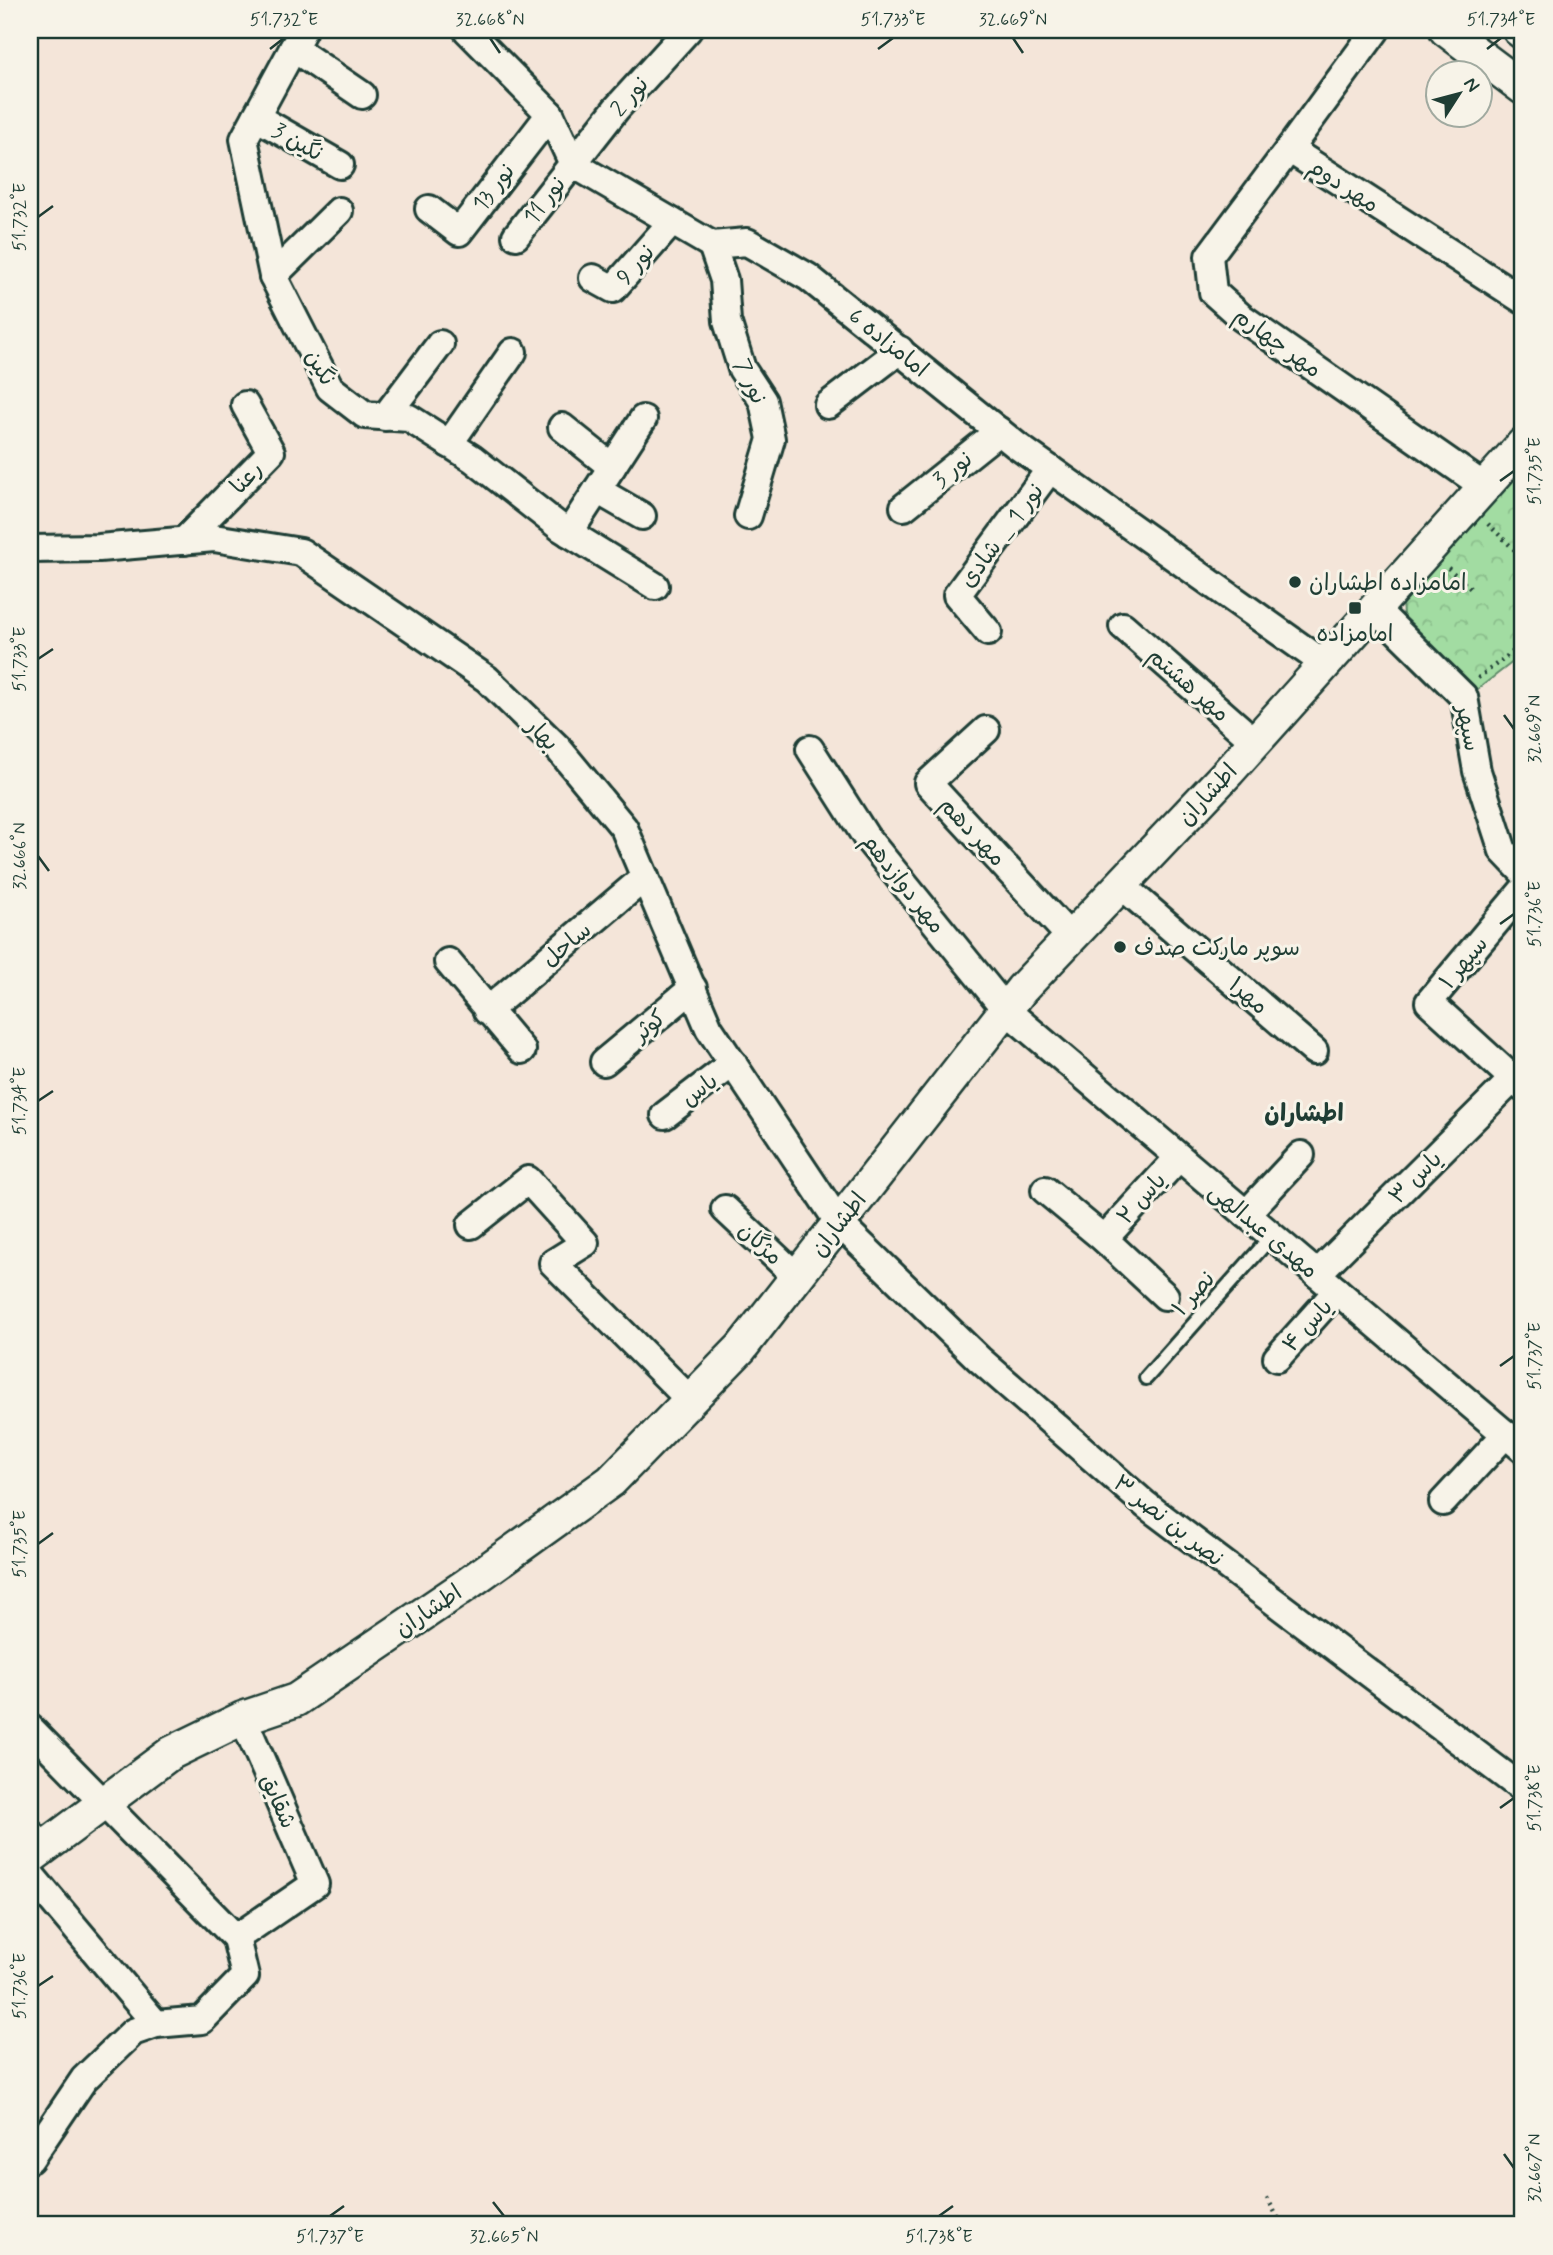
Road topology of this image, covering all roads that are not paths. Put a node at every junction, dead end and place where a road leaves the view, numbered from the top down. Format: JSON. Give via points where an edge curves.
{"nodes":[{"id":1,"x":467,"y":30,"type":"edge"},
{"id":2,"x":688,"y":30,"type":"edge"},
{"id":3,"x":1376,"y":30,"type":"edge"},
{"id":4,"x":1446,"y":30,"type":"edge"},
{"id":5,"x":1519,"y":30,"type":"edge"},
{"id":6,"x":1523,"y":33,"type":"edge"},
{"id":7,"x":298,"y":39,"type":"edge"},
{"id":8,"x":1523,"y":88,"type":"edge"},
{"id":9,"x":362,"y":95,"type":"dead end"},
{"id":10,"x":550,"y":114,"type":"junction"},
{"id":11,"x":256,"y":117,"type":"junction"},
{"id":12,"x":1289,"y":149,"type":"junction"},
{"id":13,"x":573,"y":164,"type":"junction"},
{"id":14,"x":340,"y":165,"type":"dead end"},
{"id":15,"x":429,"y":209,"type":"dead end"},
{"id":16,"x":339,"y":211,"type":"dead end"},
{"id":17,"x":672,"y":222,"type":"junction"},
{"id":18,"x":516,"y":236,"type":"dead end"},
{"id":19,"x":712,"y":245,"type":"junction"},
{"id":20,"x":273,"y":276,"type":"junction"},
{"id":21,"x":593,"y":278,"type":"dead end"},
{"id":22,"x":1523,"y":300,"type":"edge"},
{"id":23,"x":440,"y":344,"type":"dead end"},
{"id":24,"x":900,"y":350,"type":"junction"},
{"id":25,"x":513,"y":352,"type":"dead end"},
{"id":26,"x":828,"y":404,"type":"dead end"},
{"id":27,"x":245,"y":405,"type":"dead end"},
{"id":28,"x":385,"y":417,"type":"junction"},
{"id":29,"x":643,"y":419,"type":"dead end"},
{"id":30,"x":562,"y":427,"type":"dead end"},
{"id":31,"x":999,"y":431,"type":"junction"},
{"id":32,"x":449,"y":444,"type":"junction"},
{"id":33,"x":1523,"y":444,"type":"edge"},
{"id":34,"x":612,"y":467,"type":"junction"},
{"id":35,"x":1050,"y":469,"type":"junction"},
{"id":36,"x":1485,"y":487,"type":"junction"},
{"id":37,"x":597,"y":490,"type":"junction"},
{"id":38,"x":904,"y":507,"type":"dead end"},
{"id":39,"x":642,"y":516,"type":"dead end"},
{"id":40,"x":748,"y":516,"type":"dead end"},
{"id":41,"x":569,"y":533,"type":"junction"},
{"id":42,"x":184,"y":541,"type":"junction"},
{"id":43,"x":30,"y":549,"type":"edge"},
{"id":44,"x":655,"y":586,"type":"dead end"},
{"id":45,"x":1376,"y":608,"type":"junction"},
{"id":46,"x":1123,"y":626,"type":"dead end"},
{"id":47,"x":988,"y":632,"type":"dead end"},
{"id":48,"x":1325,"y":664,"type":"junction"},
{"id":49,"x":986,"y":730,"type":"dead end"},
{"id":50,"x":1255,"y":742,"type":"junction"},
{"id":51,"x":810,"y":749,"type":"dead end"},
{"id":52,"x":1523,"y":872,"type":"edge"},
{"id":53,"x":645,"y":877,"type":"junction"},
{"id":54,"x":1121,"y":885,"type":"junction"},
{"id":55,"x":1523,"y":890,"type":"edge"},
{"id":56,"x":1071,"y":938,"type":"junction"},
{"id":57,"x":448,"y":962,"type":"dead end"},
{"id":58,"x":693,"y":988,"type":"junction"},
{"id":59,"x":1006,"y":1010,"type":"junction"},
{"id":60,"x":487,"y":1011,"type":"junction"},
{"id":61,"x":522,"y":1050,"type":"dead end"},
{"id":62,"x":1314,"y":1051,"type":"dead end"},
{"id":63,"x":604,"y":1062,"type":"dead end"},
{"id":64,"x":733,"y":1063,"type":"junction"},
{"id":65,"x":1518,"y":1084,"type":"edge"},
{"id":66,"x":665,"y":1115,"type":"dead end"},
{"id":67,"x":1301,"y":1155,"type":"dead end"},
{"id":68,"x":1179,"y":1157,"type":"junction"},
{"id":69,"x":1045,"y":1190,"type":"dead end"},
{"id":70,"x":725,"y":1209,"type":"dead end"},
{"id":71,"x":1246,"y":1214,"type":"junction"},
{"id":72,"x":839,"y":1223,"type":"junction"},
{"id":73,"x":471,"y":1225,"type":"dead end"},
{"id":74,"x":1272,"y":1236,"type":"junction"},
{"id":75,"x":1104,"y":1239,"type":"junction"},
{"id":76,"x":1317,"y":1274,"type":"junction"},
{"id":77,"x":797,"y":1277,"type":"junction"},
{"id":78,"x":1337,"y":1291,"type":"junction"},
{"id":79,"x":1164,"y":1296,"type":"dead end"},
{"id":80,"x":1278,"y":1358,"type":"dead end"},
{"id":81,"x":1146,"y":1378,"type":"dead end"},
{"id":82,"x":690,"y":1400,"type":"junction"},
{"id":83,"x":1514,"y":1441,"type":"edge"},
{"id":84,"x":1443,"y":1502,"type":"dead end"},
{"id":85,"x":243,"y":1718,"type":"junction"},
{"id":86,"x":30,"y":1728,"type":"edge"},
{"id":87,"x":1523,"y":1789,"type":"edge"},
{"id":88,"x":102,"y":1802,"type":"junction"},
{"id":89,"x":36,"y":1841,"type":"edge"},
{"id":90,"x":30,"y":1874,"type":"edge"},
{"id":91,"x":236,"y":1938,"type":"junction"},
{"id":92,"x":156,"y":2024,"type":"junction"},
{"id":93,"x":30,"y":2159,"type":"edge"}],
"edges":[{"from":1,"to":10,"type":"street"},
{"from":2,"to":13,"type":"street","name":"نور 2"},
{"from":3,"to":12,"type":"street","name":"مهر دوم"},
{"from":4,"to":8,"type":"street"},
{"from":5,"to":6,"type":"street"},
{"from":7,"to":9,"type":"street"},
{"from":7,"to":11,"type":"street","name":"نگین"},
{"from":10,"to":13,"type":"street"},
{"from":10,"to":15,"type":"street","name":"نور 13","via":[[459,232]]},
{"from":11,"to":14,"type":"street","name":"نگین 3"},
{"from":11,"to":20,"type":"street","name":"نگین","via":[[244,139]]},
{"from":12,"to":22,"type":"street","name":"مهر دوم"},
{"from":12,"to":36,"type":"street","name":"مهر چهارم","via":[[1209,256],[1213,292],[1241,317]]},
{"from":13,"to":17,"type":"street"},
{"from":13,"to":18,"type":"street","name":"نور 11"},
{"from":16,"to":20,"type":"street"},
{"from":17,"to":19,"type":"street"},
{"from":17,"to":21,"type":"street","name":"نور 9","via":[[613,289]]},
{"from":19,"to":24,"type":"street","name":"امامزاده 6","via":[[747,242],[807,277]]},
{"from":19,"to":40,"type":"street","name":"نور 7","via":[[724,280],[727,321],[742,369],[763,401],[771,439]]},
{"from":20,"to":28,"type":"street","name":"نگین","via":[[330,388],[365,415]]},
{"from":23,"to":28,"type":"street"},
{"from":24,"to":26,"type":"street"},
{"from":24,"to":31,"type":"street","name":"امامزاده 6"},
{"from":25,"to":32,"type":"street"},
{"from":27,"to":42,"type":"street","name":"رعنا","via":[[271,452]]},
{"from":28,"to":32,"type":"street","name":"نگین","via":[[408,418]]},
{"from":29,"to":34,"type":"street"},
{"from":30,"to":34,"type":"street"},
{"from":31,"to":35,"type":"street","name":"امامزاده 6"},
{"from":31,"to":38,"type":"street","name":"نور 3"},
{"from":32,"to":41,"type":"street","name":"نگین"},
{"from":33,"to":36,"type":"street","name":"اطشاران"},
{"from":34,"to":37,"type":"street"},
{"from":35,"to":47,"type":"street","name":"نور 1 _ شادی","via":[[957,595]]},
{"from":35,"to":48,"type":"street","name":"امامزاده 6"},
{"from":36,"to":45,"type":"street","name":"اطشاران"},
{"from":37,"to":39,"type":"street"},
{"from":37,"to":41,"type":"street"},
{"from":41,"to":44,"type":"street","name":"نگین"},
{"from":42,"to":43,"type":"street","name":"بهار"},
{"from":42,"to":53,"type":"street","name":"بهار","via":[[214,538],[301,552],[487,679],[557,747],[624,828]]},
{"from":45,"to":48,"type":"street","name":"اطشاران"},
{"from":45,"to":52,"type":"street","name":"سپهر","via":[[1464,697],[1477,771],[1503,850]]},
{"from":46,"to":50,"type":"street","name":"مهر هشتم"},
{"from":48,"to":50,"type":"street","name":"اطشاران"},
{"from":49,"to":56,"type":"street","name":"مهر دهم","via":[[928,783]]},
{"from":50,"to":54,"type":"street","name":"اطشاران"},
{"from":51,"to":59,"type":"street","name":"مهر دوازدهم","via":[[866,837]]},
{"from":53,"to":58,"type":"street","name":"بهار"},
{"from":53,"to":60,"type":"street","name":"ساحل"},
{"from":54,"to":56,"type":"street","name":"اطشاران"},
{"from":54,"to":62,"type":"street","name":"مهر۱"},
{"from":55,"to":65,"type":"street","name":"سپهر ۱","via":[[1429,1002]]},
{"from":56,"to":59,"type":"street","name":"اطشاران"},
{"from":57,"to":60,"type":"street"},
{"from":58,"to":63,"type":"street","name":"کوثر"},
{"from":58,"to":64,"type":"street","name":"بهار","via":[[709,1028]]},
{"from":59,"to":68,"type":"street","name":"مهدی عبدالهی"},
{"from":59,"to":72,"type":"street","name":"اطشاران"},
{"from":60,"to":61,"type":"street"},
{"from":64,"to":66,"type":"street","name":"یاس"},
{"from":64,"to":72,"type":"street","name":"بهار"},
{"from":65,"to":76,"type":"street","name":"یاس ۳"},
{"from":67,"to":71,"type":"street"},
{"from":68,"to":71,"type":"street","name":"مهدی عبدالهی"},
{"from":68,"to":75,"type":"street","name":"یاس ۲"},
{"from":69,"to":75,"type":"street","name":"یاس ۲"},
{"from":70,"to":77,"type":"street","name":"مژگان"},
{"from":71,"to":74,"type":"street","name":"مهدی عبدالهی"},
{"from":72,"to":77,"type":"street","name":"اطشاران"},
{"from":72,"to":87,"type":"street","name":"نصر بن نصر ۳","via":[[979,1359],[1146,1505]]},
{"from":73,"to":82,"type":"street","via":[[528,1180],[585,1243],[553,1263]]},
{"from":74,"to":76,"type":"street","name":"مهدی عبدالهی"},
{"from":74,"to":81,"type":"lane","name":"نصر ۱"},
{"from":75,"to":79,"type":"street","name":"یاس ۲"},
{"from":76,"to":78,"type":"street","name":"مهدی عبدالهی"},
{"from":77,"to":82,"type":"street","name":"اطشاران","via":[[741,1348]]},
{"from":78,"to":80,"type":"street","name":"یاس ۴"},
{"from":78,"to":83,"type":"street","name":"مهدی عبدالهی"},
{"from":82,"to":85,"type":"street","name":"اطشاران","via":[[611,1481],[466,1585],[296,1700]]},
{"from":83,"to":84,"type":"street"},
{"from":85,"to":88,"type":"street","name":"اطشاران","via":[[171,1753]]},
{"from":85,"to":91,"type":"street","name":"شقایق","via":[[315,1884]]},
{"from":86,"to":88,"type":"street"},
{"from":88,"to":89,"type":"street","name":"اطشاران"},
{"from":88,"to":91,"type":"street"},
{"from":90,"to":92,"type":"street"},
{"from":91,"to":92,"type":"street","via":[[245,1976],[202,2020]]},
{"from":92,"to":93,"type":"street","via":[[133,2032],[84,2079]]}]}
